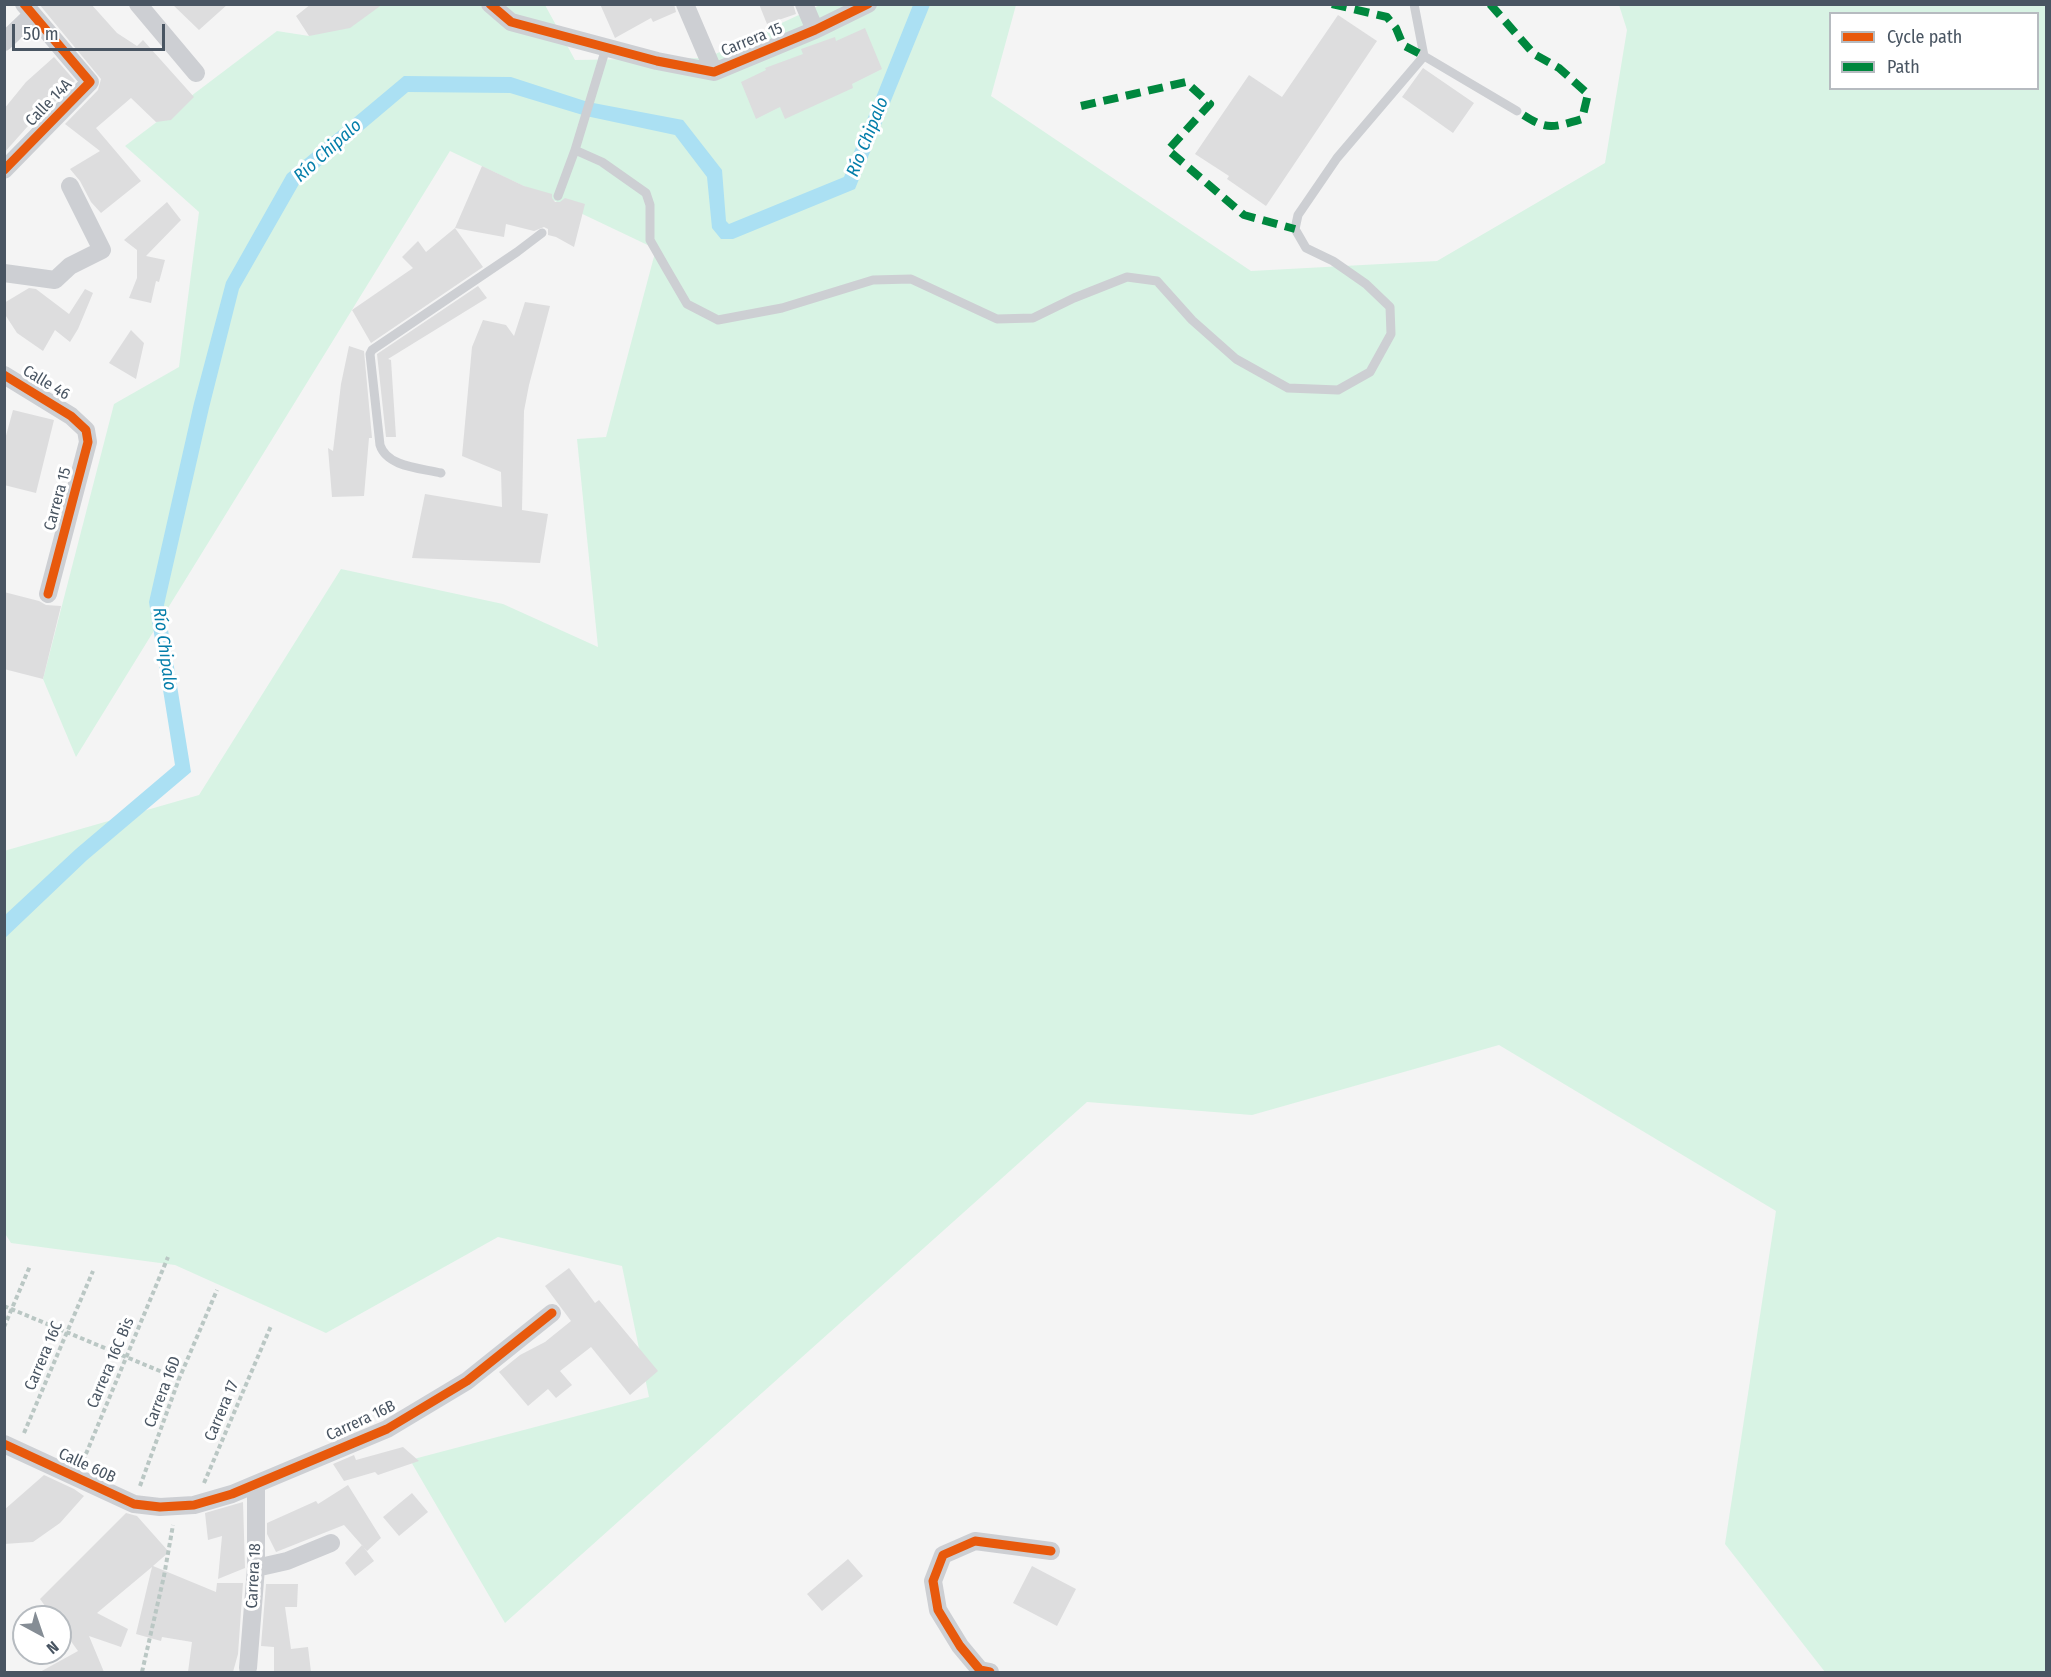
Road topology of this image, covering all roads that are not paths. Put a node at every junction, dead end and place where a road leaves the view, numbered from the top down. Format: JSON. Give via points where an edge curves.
{"nodes":[{"id":1,"x":138,"y":4,"type":"edge"},
{"id":2,"x":490,"y":4,"type":"edge"},
{"id":3,"x":685,"y":4,"type":"edge"},
{"id":4,"x":804,"y":4,"type":"edge"},
{"id":5,"x":868,"y":4,"type":"edge"},
{"id":6,"x":1414,"y":4,"type":"edge"},
{"id":7,"x":28,"y":10,"type":"edge"},
{"id":8,"x":815,"y":30,"type":"junction"},
{"id":9,"x":4,"y":42,"type":"edge"},
{"id":10,"x":606,"y":48,"type":"junction"},
{"id":11,"x":1424,"y":56,"type":"junction"},
{"id":12,"x":714,"y":72,"type":"junction"},
{"id":13,"x":196,"y":73,"type":"dead end"},
{"id":14,"x":1517,"y":111,"type":"dead end"},
{"id":15,"x":574,"y":150,"type":"junction"},
{"id":16,"x":4,"y":170,"type":"edge"},
{"id":17,"x":70,"y":186,"type":"dead end"},
{"id":18,"x":558,"y":196,"type":"dead end"},
{"id":19,"x":542,"y":233,"type":"dead end"},
{"id":20,"x":4,"y":273,"type":"edge"},
{"id":21,"x":4,"y":375,"type":"edge"},
{"id":22,"x":71,"y":416,"type":"joint"},
{"id":23,"x":441,"y":473,"type":"dead end"},
{"id":24,"x":48,"y":594,"type":"dead end"},
{"id":25,"x":552,"y":1313,"type":"dead end"},
{"id":26,"x":11,"y":1447,"type":"edge"},
{"id":27,"x":256,"y":1484,"type":"junction"},
{"id":28,"x":177,"y":1506,"type":"joint"},
{"id":29,"x":330,"y":1543,"type":"dead end"},
{"id":30,"x":1051,"y":1551,"type":"dead end"},
{"id":31,"x":256,"y":1568,"type":"junction"},
{"id":32,"x":248,"y":1668,"type":"dead end"},
{"id":33,"x":990,"y":1672,"type":"edge"}],
"edges":[{"from":1,"to":13,"type":"street"},
{"from":2,"to":10,"type":"street","name":"Carrera 15","via":[[511,22]]},
{"from":3,"to":12,"type":"street"},
{"from":4,"to":8,"type":"street"},
{"from":5,"to":8,"type":"street","name":"Carrera 15"},
{"from":6,"to":11,"type":"lane"},
{"from":7,"to":9,"type":"street"},
{"from":7,"to":16,"type":"street","name":"Calle 14A","via":[[90,82]]},
{"from":8,"to":12,"type":"street","name":"Carrera 15"},
{"from":10,"to":12,"type":"street","name":"Carrera 15"},
{"from":10,"to":15,"type":"lane"},
{"from":11,"to":14,"type":"lane"},
{"from":11,"to":15,"type":"lane","via":[[1337,158],[1298,215],[1295,229],[1306,248],[1358,278],[1390,307],[1391,334],[1370,372],[1338,390],[1288,388],[1236,359],[1192,320],[1157,281],[1127,277],[1033,318],[997,319],[910,279],[901,279],[873,280],[782,308],[718,320],[687,304],[650,240],[646,193],[602,162]]},
{"from":15,"to":18,"type":"lane"},
{"from":17,"to":20,"type":"street","via":[[102,250],[70,266],[55,280]]},
{"from":19,"to":23,"type":"lane","via":[[372,350],[383,453],[390,460]]},
{"from":21,"to":22,"type":"street","name":"Calle 46"},
{"from":22,"to":24,"type":"street","name":"Carrera 15","via":[[86,430],[88,442]]},
{"from":25,"to":27,"type":"street","name":"Carrera 16B","via":[[467,1381],[387,1429]]},
{"from":26,"to":28,"type":"street","name":"Calle 60B","via":[[134,1504]]},
{"from":27,"to":28,"type":"street","name":"Carrera 16B","via":[[232,1494]]},
{"from":27,"to":31,"type":"street","name":"Carrera 18"},
{"from":29,"to":31,"type":"street","via":[[287,1561]]},
{"from":30,"to":33,"type":"street","via":[[975,1541],[943,1555],[933,1581],[938,1610],[980,1670]]},
{"from":31,"to":32,"type":"street","name":"Carrera 18"}]}
